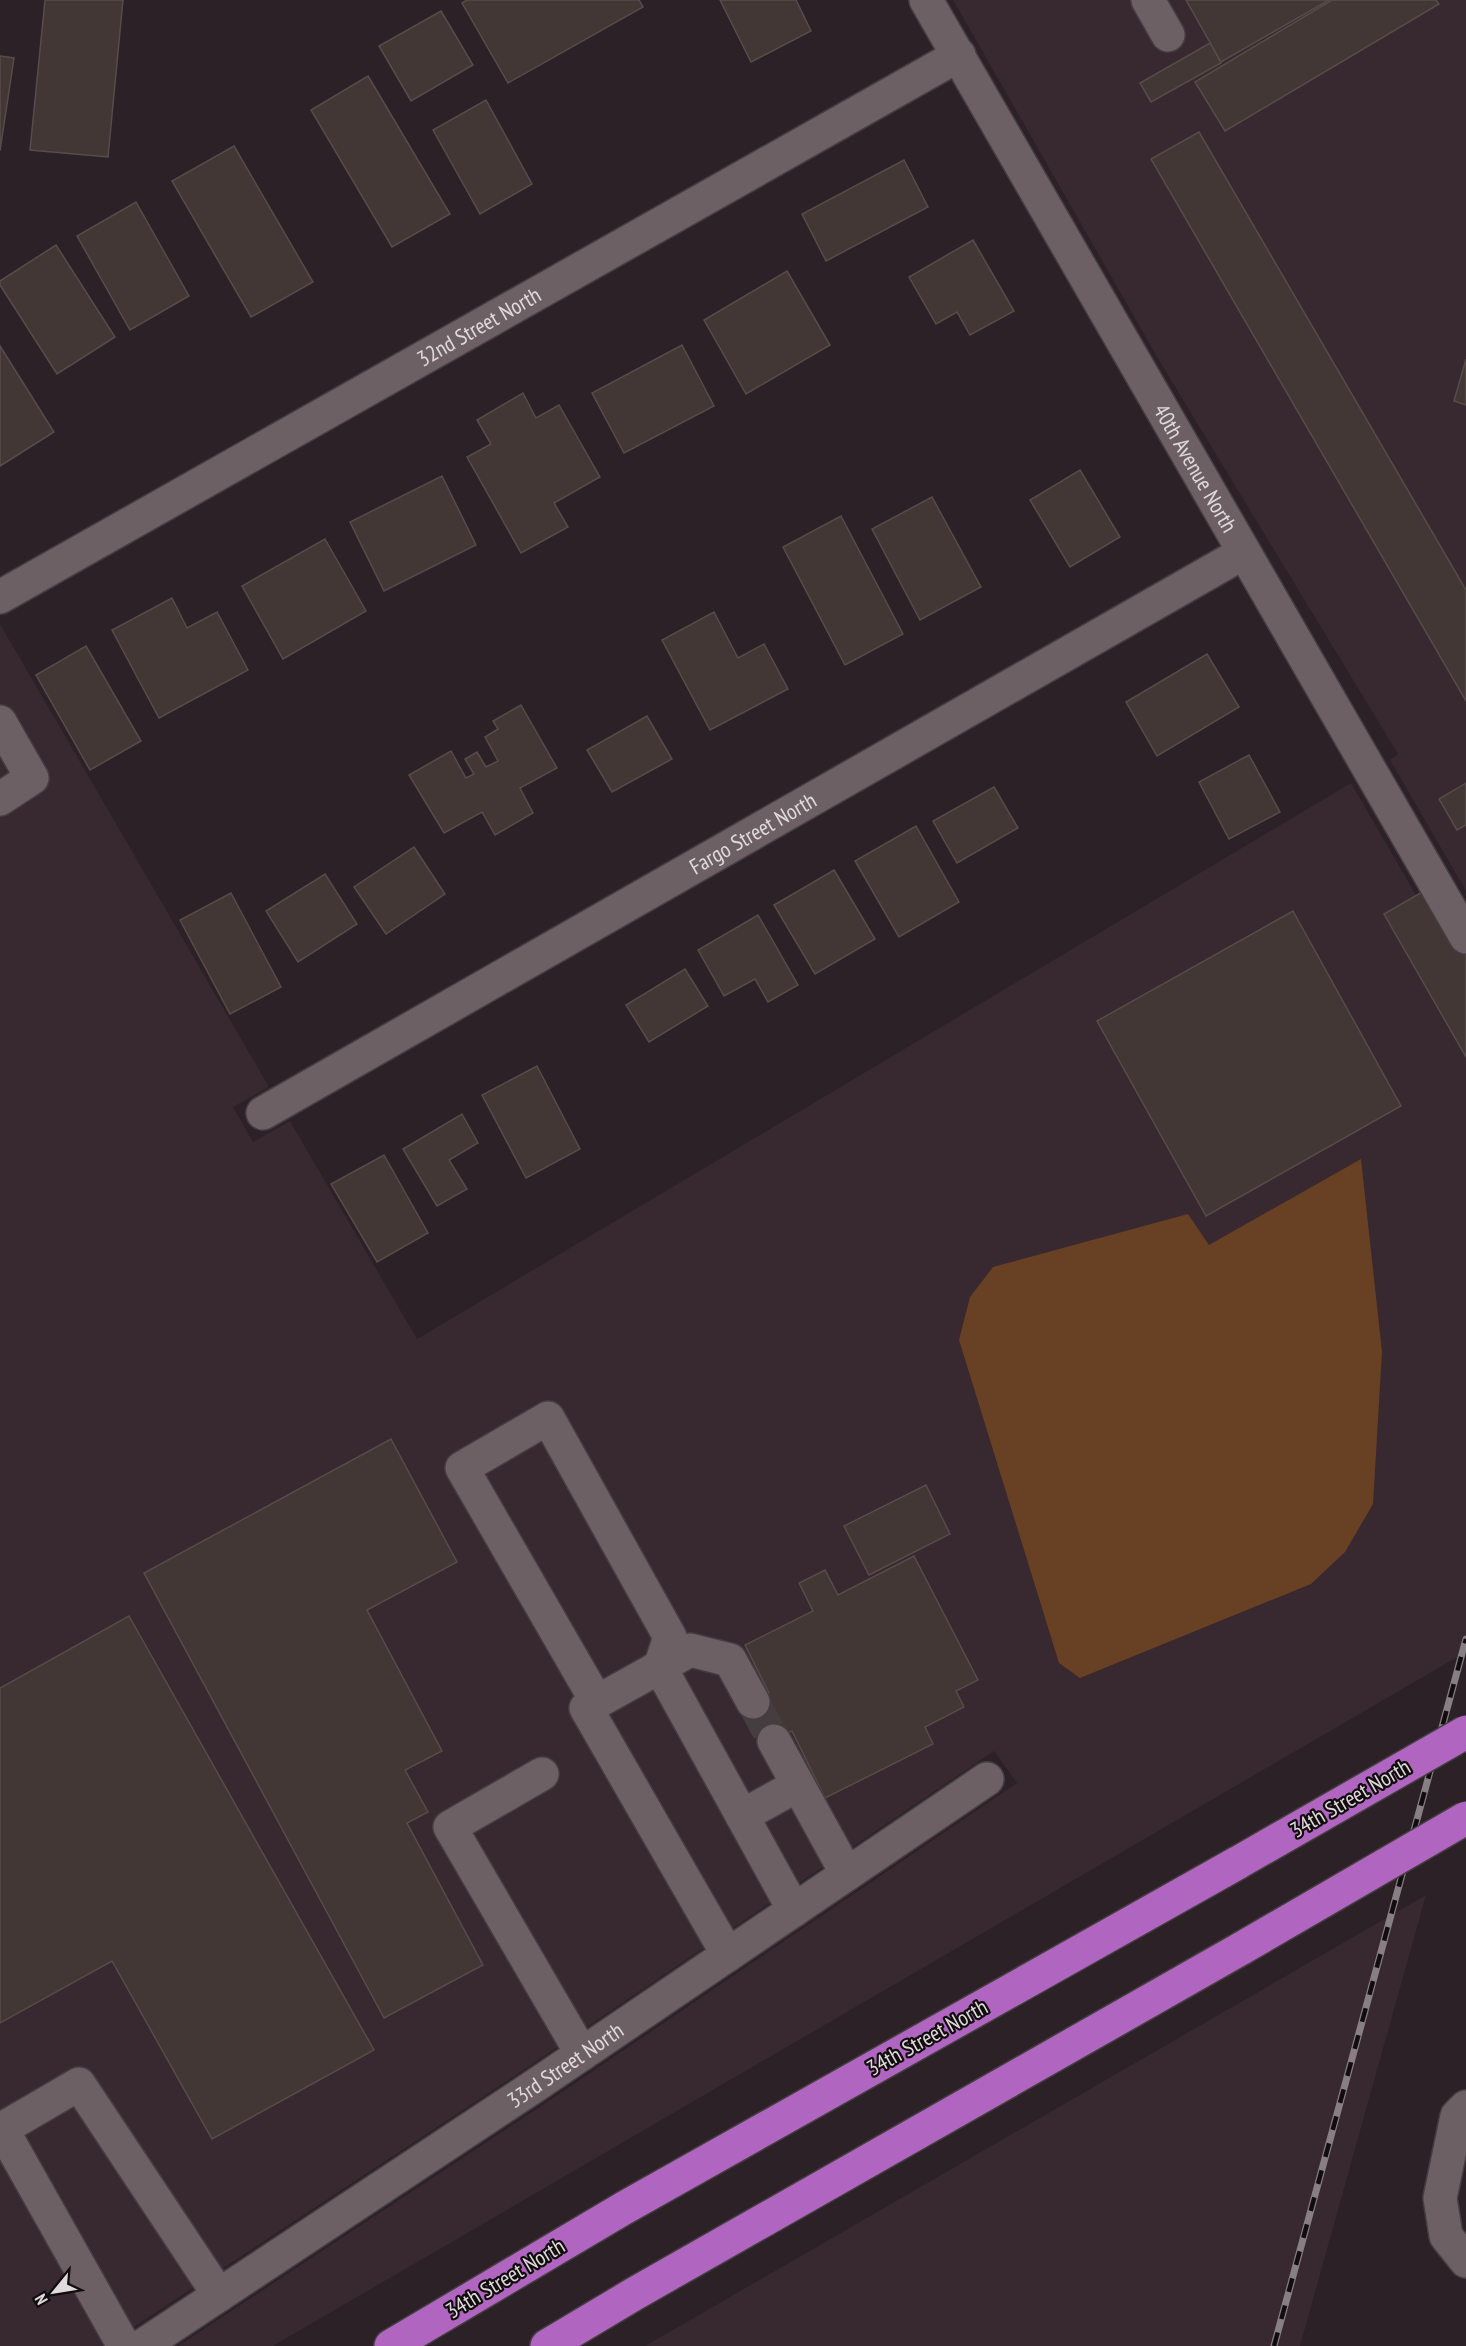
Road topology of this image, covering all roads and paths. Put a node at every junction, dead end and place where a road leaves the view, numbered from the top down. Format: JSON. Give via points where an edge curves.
{"nodes":[{"id":1,"x":926,"y":0,"type":"edge"},
{"id":2,"x":1148,"y":0,"type":"edge"},
{"id":3,"x":1168,"y":35,"type":"dead end"},
{"id":4,"x":959,"y":55,"type":"junction"},
{"id":5,"x":1243,"y":553,"type":"junction"},
{"id":6,"x":0,"y":597,"type":"edge"},
{"id":7,"x":0,"y":722,"type":"edge"},
{"id":8,"x":0,"y":799,"type":"edge"},
{"id":9,"x":1466,"y":937,"type":"edge"},
{"id":10,"x":263,"y":1113,"type":"dead end"},
{"id":11,"x":660,"y":1667,"type":"junction"},
{"id":12,"x":597,"y":1702,"type":"junction"},
{"id":13,"x":753,"y":1702,"type":"tunnel mouth"},
{"id":14,"x":1466,"y":1732,"type":"edge"},
{"id":15,"x":774,"y":1741,"type":"tunnel mouth"},
{"id":16,"x":542,"y":1774,"type":"dead end"},
{"id":17,"x":987,"y":1779,"type":"dead end"},
{"id":18,"x":798,"y":1785,"type":"junction"},
{"id":19,"x":742,"y":1816,"type":"junction"},
{"id":20,"x":1466,"y":1818,"type":"edge"},
{"id":21,"x":847,"y":1874,"type":"junction"},
{"id":22,"x":794,"y":1910,"type":"junction"},
{"id":23,"x":728,"y":1955,"type":"junction"},
{"id":24,"x":582,"y":2054,"type":"junction"},
{"id":25,"x":1466,"y":2107,"type":"edge"},
{"id":26,"x":1,"y":2129,"type":"edge"},
{"id":27,"x":1466,"y":2261,"type":"edge"},
{"id":28,"x":219,"y":2295,"type":"junction"},
{"id":29,"x":124,"y":2346,"type":"edge"},
{"id":30,"x":142,"y":2346,"type":"edge"},
{"id":31,"x":391,"y":2346,"type":"edge"},
{"id":32,"x":547,"y":2346,"type":"edge"}],
"edges":[{"from":1,"to":4,"type":"street","name":"40th Avenue North"},
{"from":2,"to":3,"type":"street"},
{"from":4,"to":5,"type":"street","name":"40th Avenue North"},
{"from":4,"to":6,"type":"street","name":"32nd Street North"},
{"from":5,"to":9,"type":"street","name":"40th Avenue North"},
{"from":5,"to":10,"type":"street","name":"Fargo Street North"},
{"from":7,"to":8,"type":"street","via":[[32,778]]},
{"from":11,"to":12,"type":"street"},
{"from":11,"to":12,"type":"street","via":[[670,1637],[548,1418],[462,1468]]},
{"from":11,"to":13,"type":"street","via":[[690,1650],[730,1660]]},
{"from":11,"to":19,"type":"street"},
{"from":12,"to":23,"type":"street","via":[[586,1708]]},
{"from":14,"to":31,"type":"highway","name":"34th Street North","bridge":true,"via":[[624,2208]]},
{"from":15,"to":18,"type":"street"},
{"from":16,"to":24,"type":"street","via":[[450,1827]]},
{"from":17,"to":21,"type":"street","name":"33rd Street North"},
{"from":18,"to":19,"type":"street"},
{"from":18,"to":21,"type":"street"},
{"from":19,"to":22,"type":"street"},
{"from":20,"to":32,"type":"highway","bridge":true},
{"from":21,"to":22,"type":"street","name":"33rd Street North"},
{"from":22,"to":23,"type":"street","name":"33rd Street North"},
{"from":23,"to":24,"type":"street","name":"33rd Street North"},
{"from":24,"to":28,"type":"street","name":"33rd Street North"},
{"from":25,"to":27,"type":"street","via":[[1456,2116],[1440,2198],[1446,2236]]},
{"from":26,"to":28,"type":"street","via":[[79,2084]]},
{"from":26,"to":29,"type":"street"},
{"from":28,"to":30,"type":"street","name":"33rd Street North"}]}
